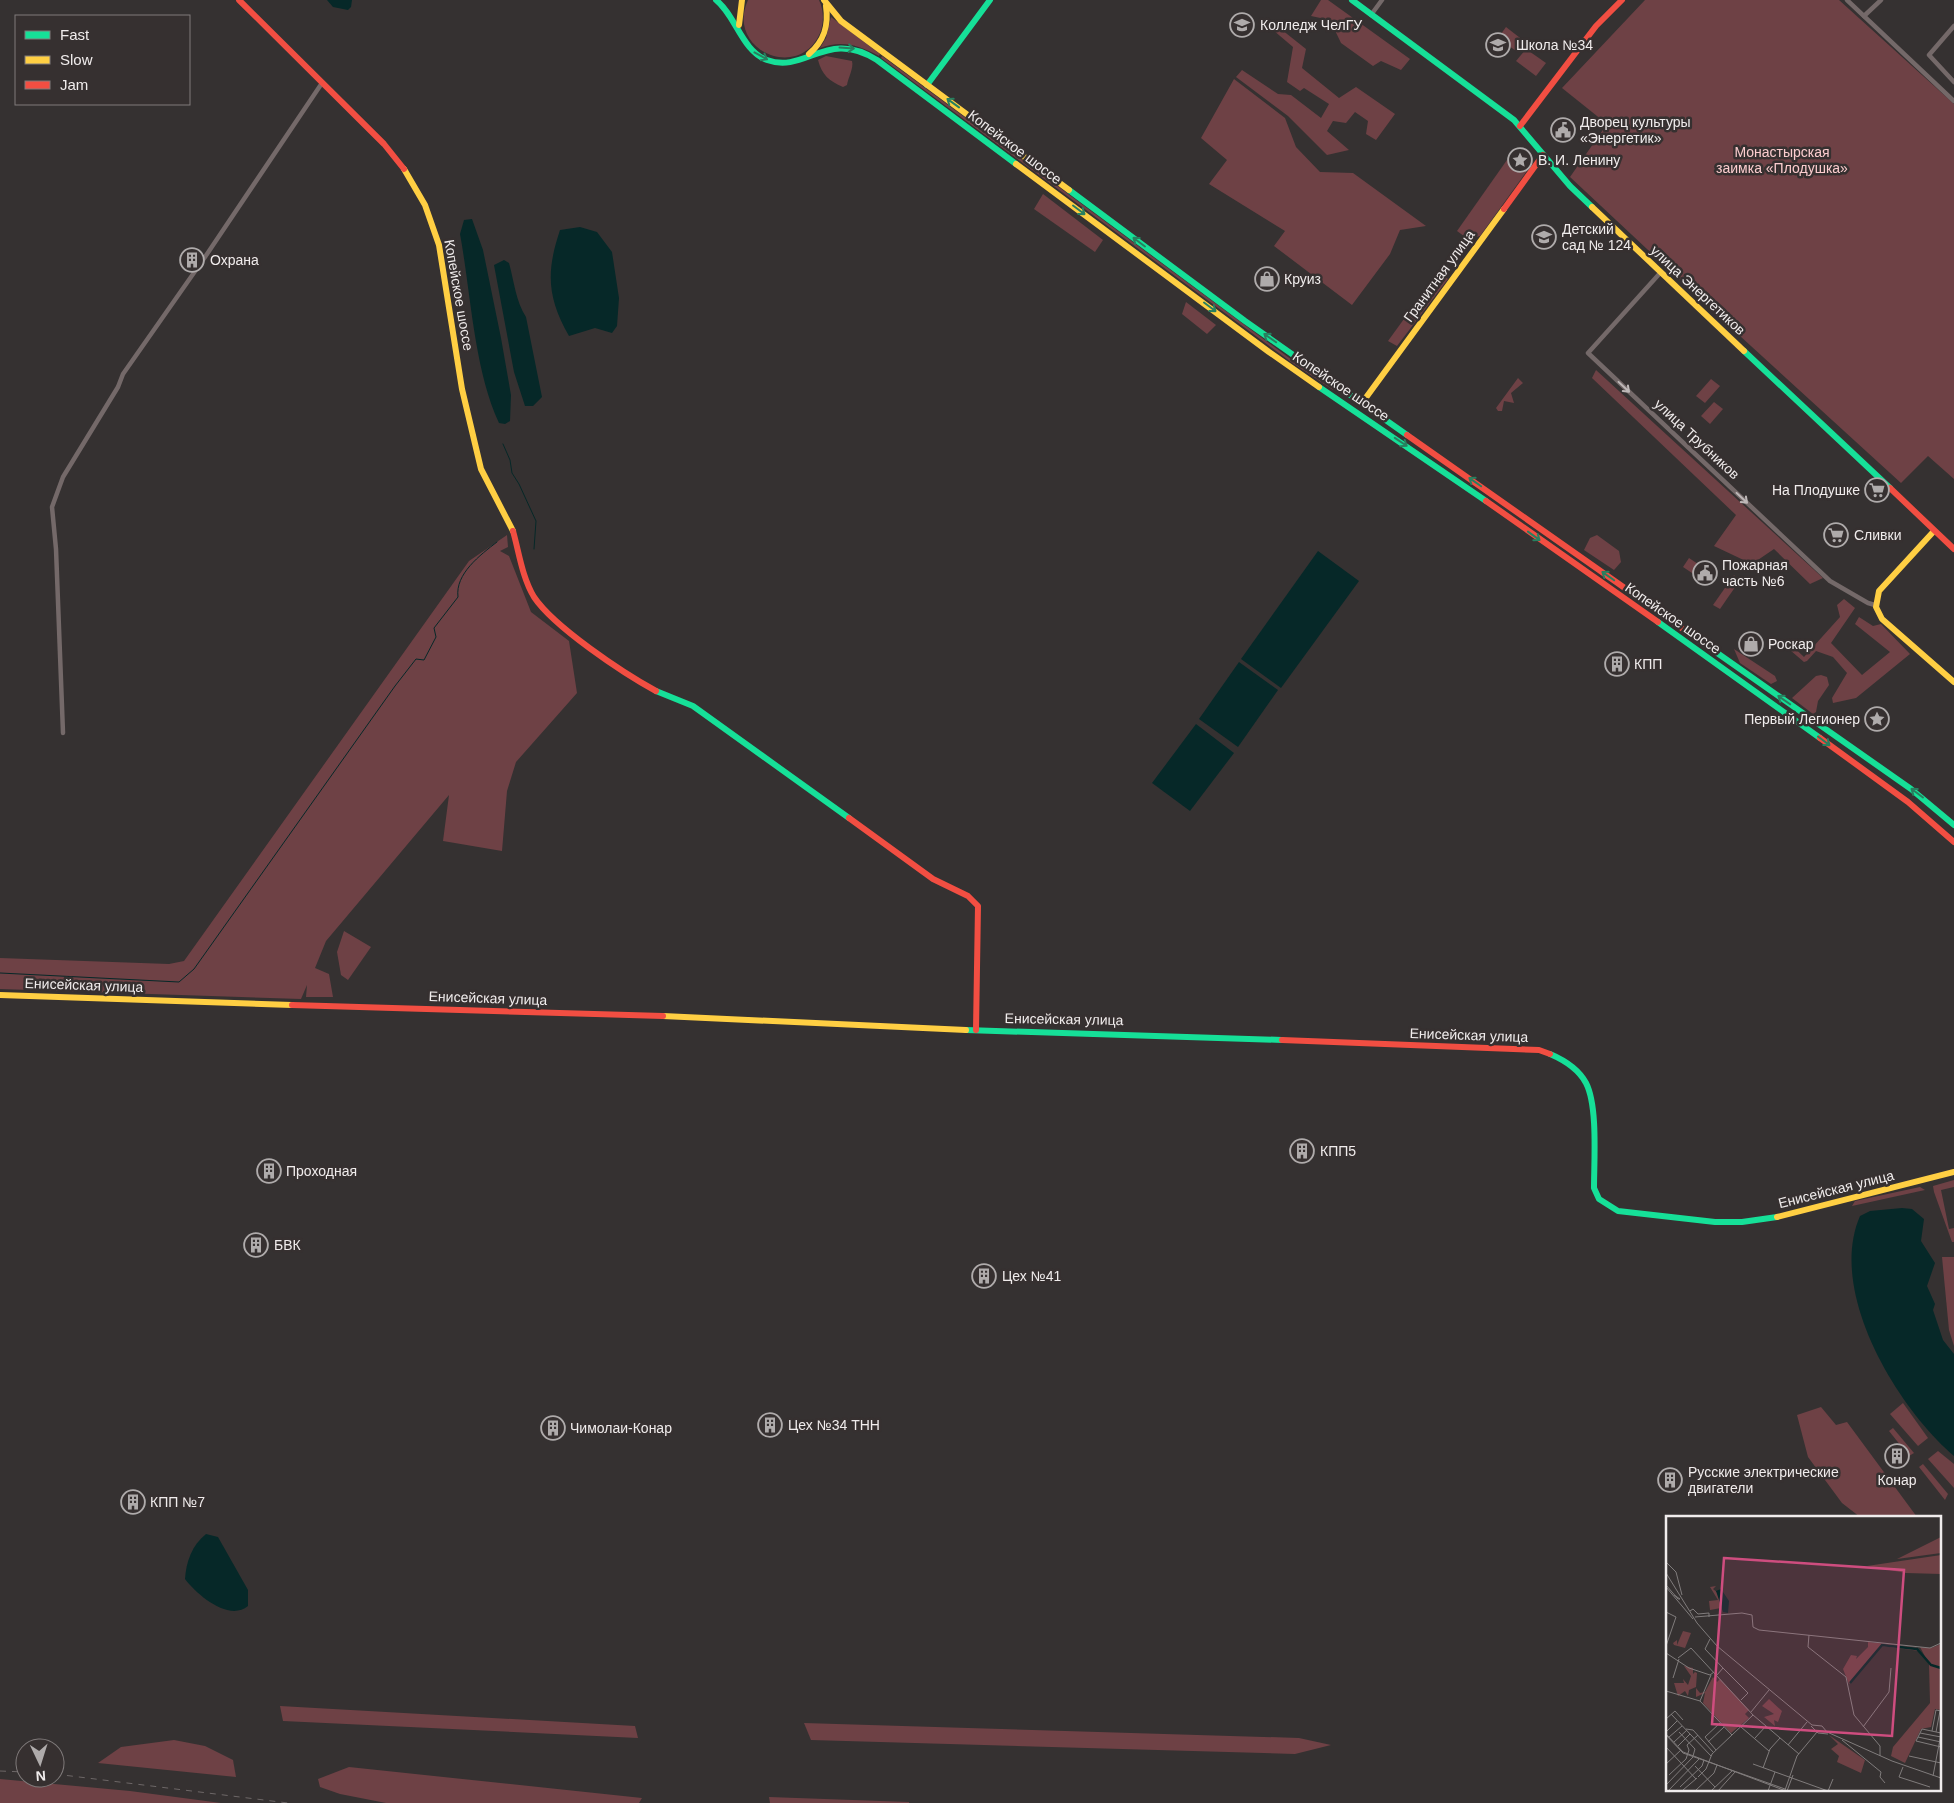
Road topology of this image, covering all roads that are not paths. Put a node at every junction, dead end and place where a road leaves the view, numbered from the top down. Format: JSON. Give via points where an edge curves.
{"nodes":[{"id":1,"x":239,"y":0,"type":"edge"},
{"id":2,"x":716,"y":0,"type":"edge"},
{"id":3,"x":742,"y":0,"type":"edge"},
{"id":4,"x":990,"y":0,"type":"edge"},
{"id":5,"x":1352,"y":0,"type":"edge"},
{"id":6,"x":1382,"y":0,"type":"edge"},
{"id":7,"x":1622,"y":0,"type":"edge"},
{"id":8,"x":1847,"y":0,"type":"edge"},
{"id":9,"x":1882,"y":0,"type":"edge"},
{"id":10,"x":824,"y":2,"type":"edge"},
{"id":11,"x":1372,"y":15,"type":"junction"},
{"id":12,"x":1864,"y":16,"type":"junction"},
{"id":13,"x":739,"y":25,"type":"junction"},
{"id":14,"x":1954,"y":26,"type":"edge"},
{"id":15,"x":800,"y":59,"type":"junction"},
{"id":16,"x":1954,"y":82,"type":"edge"},
{"id":17,"x":322,"y":83,"type":"junction"},
{"id":18,"x":927,"y":84,"type":"junction"},
{"id":19,"x":1954,"y":101,"type":"edge"},
{"id":20,"x":1520,"y":126,"type":"junction"},
{"id":21,"x":1543,"y":155,"type":"junction"},
{"id":22,"x":1661,"y":272,"type":"junction"},
{"id":23,"x":1362,"y":402,"type":"junction"},
{"id":24,"x":1356,"y":411,"type":"junction"},
{"id":25,"x":1934,"y":531,"type":"junction"},
{"id":26,"x":1954,"y":549,"type":"edge"},
{"id":27,"x":1629,"y":591,"type":"junction"},
{"id":28,"x":1624,"y":599,"type":"junction"},
{"id":29,"x":1875,"y":605,"type":"junction"},
{"id":30,"x":1657,"y":611,"type":"junction"},
{"id":31,"x":1652,"y":619,"type":"junction"},
{"id":32,"x":1954,"y":682,"type":"edge"},
{"id":33,"x":62,"y":733,"type":"dead end"},
{"id":34,"x":1954,"y":825,"type":"edge"},
{"id":35,"x":1954,"y":842,"type":"edge"},
{"id":36,"x":0,"y":994,"type":"edge"},
{"id":37,"x":976,"y":1030,"type":"junction"},
{"id":38,"x":1954,"y":1172,"type":"edge"}],
"edges":[{"from":1,"to":17,"type":"street","name":"Копейское шоссе"},
{"from":2,"to":13,"type":"street","name":"Копейское шоссе"},
{"from":3,"to":13,"type":"street"},
{"from":4,"to":18,"type":"street"},
{"from":5,"to":11,"type":"street","name":"улица Энергетиков"},
{"from":6,"to":11,"type":"street"},
{"from":7,"to":20,"type":"street","via":[[1596,26]]},
{"from":8,"to":12,"type":"street"},
{"from":9,"to":12,"type":"street"},
{"from":10,"to":15,"type":"street","via":[[827,18],[823,37],[811,52]]},
{"from":10,"to":18,"type":"street","name":"Копейское шоссе","via":[[841,21]]},
{"from":11,"to":20,"type":"street","name":"улица Энергетиков"},
{"from":12,"to":19,"type":"street"},
{"from":13,"to":15,"type":"street","name":"Копейское шоссе","one_way":true,"via":[[744,40],[760,56],[780,62]]},
{"from":14,"to":16,"type":"street","via":[[1929,55]]},
{"from":15,"to":24,"type":"street","name":"Копейское шоссе","one_way":true,"via":[[824,50],[845,48],[858,50],[877,60],[1269,352]]},
{"from":17,"to":33,"type":"street","via":[[123,374],[63,477],[52,507]]},
{"from":17,"to":37,"type":"street","name":"Копейское шоссе","via":[[384,144],[404,169],[425,205],[439,245],[473,442],[481,469],[513,529],[526,580],[544,609],[644,686],[694,706],[933,879],[974,898],[979,905]]},
{"from":23,"to":18,"type":"street","name":"Копейское шоссе","one_way":true,"via":[[1245,321]]},
{"from":20,"to":21,"type":"street","name":"улица Энергетиков"},
{"from":21,"to":22,"type":"street","name":"улица Энергетиков","via":[[1570,186]]},
{"from":21,"to":23,"type":"street","name":"Гранитная улица"},
{"from":22,"to":25,"type":"street","name":"улица Энергетиков"},
{"from":22,"to":29,"type":"street","name":"улица Трубников","one_way":true,"via":[[1588,353],[1830,581]]},
{"from":23,"to":24,"type":"street","name":"Гранитная улица"},
{"from":27,"to":23,"type":"street","name":"Копейское шоссе","one_way":true},
{"from":24,"to":28,"type":"street","name":"Копейское шоссе","one_way":true},
{"from":25,"to":26,"type":"street","name":"улица Энергетиков"},
{"from":25,"to":29,"type":"street","via":[[1880,591]]},
{"from":27,"to":28,"type":"street"},
{"from":27,"to":30,"type":"street","name":"Копейское шоссе"},
{"from":28,"to":31,"type":"street","name":"Копейское шоссе"},
{"from":29,"to":32,"type":"street","name":"улица Трубников","via":[[1882,619]]},
{"from":30,"to":31,"type":"street"},
{"from":34,"to":30,"type":"street","name":"Копейское шоссе","one_way":true,"via":[[1911,789]]},
{"from":31,"to":35,"type":"street","name":"Копейское шоссе","one_way":true,"via":[[1908,802]]},
{"from":36,"to":37,"type":"street","name":"Енисейская улица"},
{"from":37,"to":38,"type":"street","name":"Енисейская улица","via":[[1122,1032],[1539,1050],[1572,1066],[1586,1083],[1593,1112],[1594,1188],[1599,1199],[1618,1211],[1636,1214],[1742,1222],[1767,1219]]}]}
